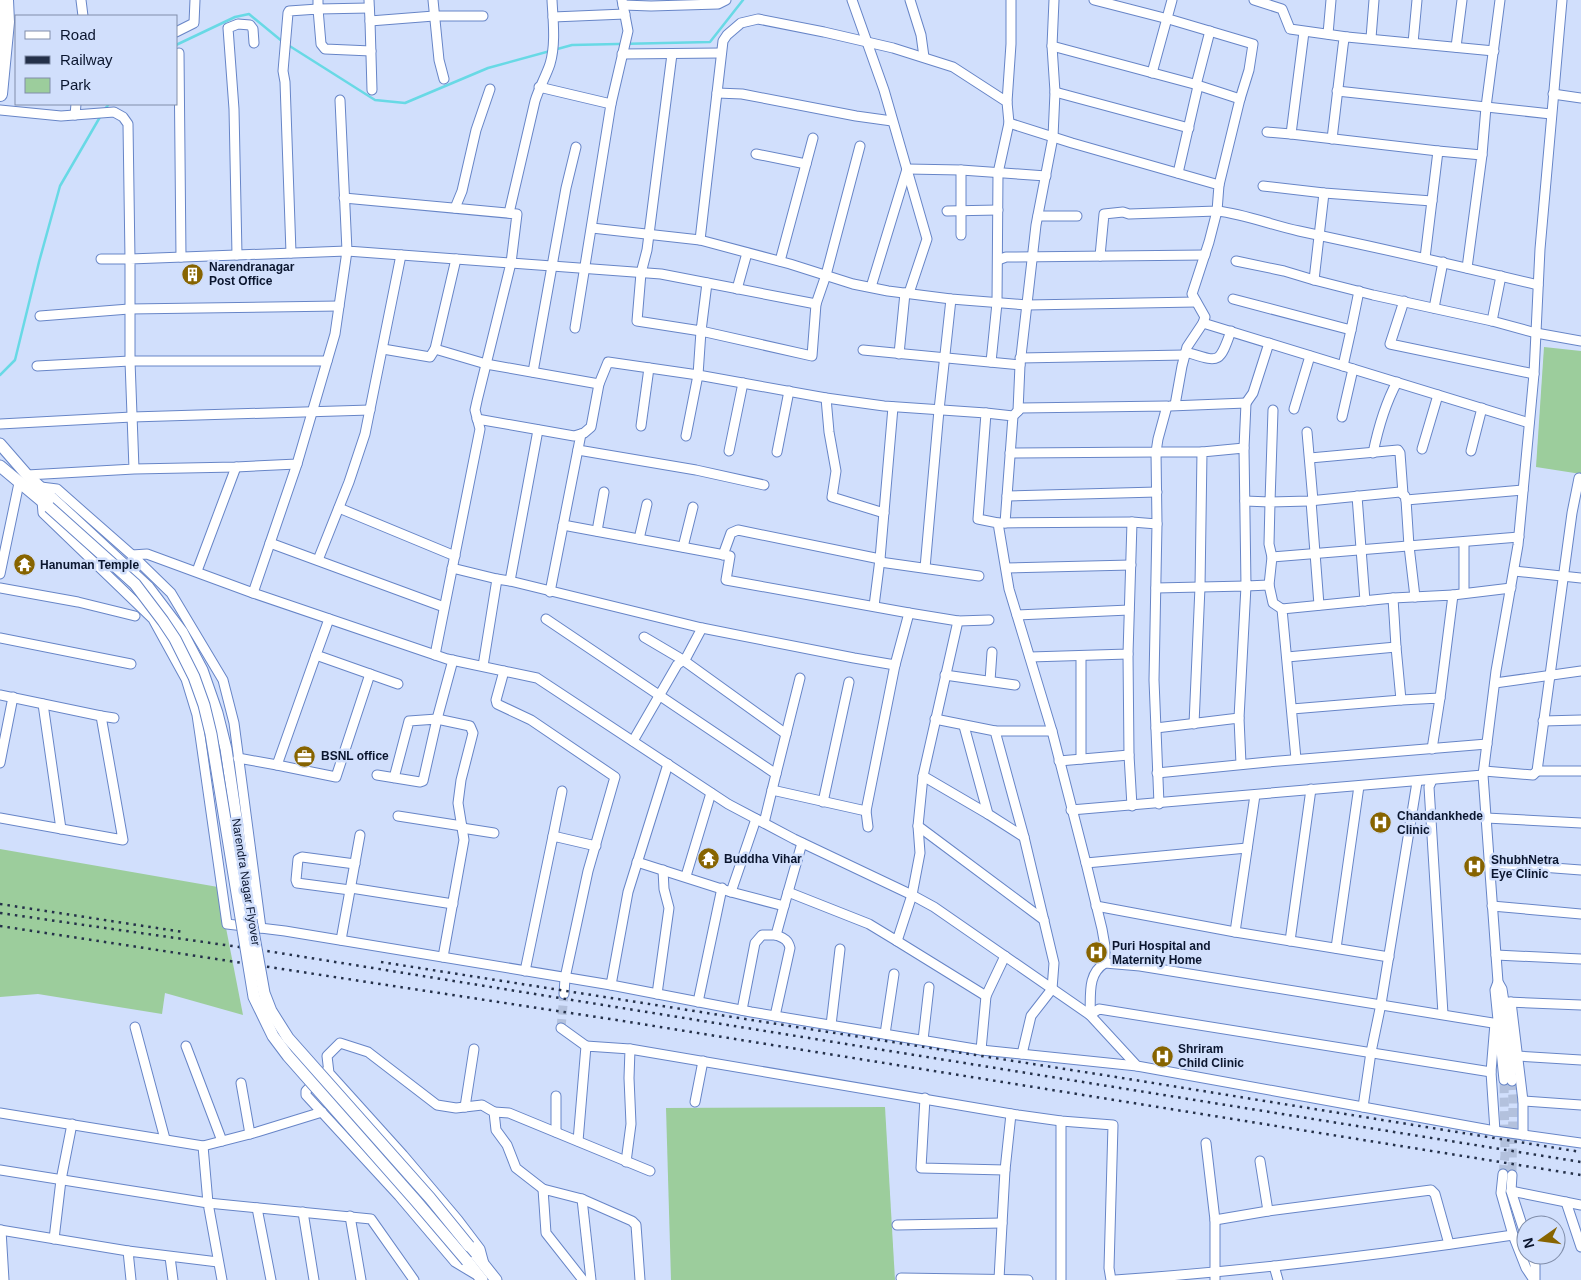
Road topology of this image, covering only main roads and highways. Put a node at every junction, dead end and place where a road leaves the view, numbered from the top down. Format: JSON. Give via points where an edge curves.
{"nodes":[{"id":1,"x":6,"y":0,"type":"edge"},
{"id":2,"x":0,"y":94,"type":"edge"},
{"id":3,"x":0,"y":444,"type":"edge"},
{"id":4,"x":2,"y":469,"type":"edge"},
{"id":5,"x":23,"y":479,"type":"junction"},
{"id":6,"x":47,"y":501,"type":"junction"},
{"id":7,"x":481,"y":1278,"type":"edge"},
{"id":8,"x":496,"y":1280,"type":"edge"}],
"edges":[{"from":1,"to":2,"type":"highway"},
{"from":3,"to":5,"type":"main road"},
{"from":4,"to":5,"type":"main road"},
{"from":5,"to":6,"type":"main road"},
{"from":5,"to":6,"type":"main road","name":"Narendra Nagar Flyover","via":[[41,487]]},
{"from":6,"to":7,"type":"main road","name":"Narendra Nagar Flyover","bridge":true,"via":[[135,584],[175,638],[194,677],[211,734],[254,997],[269,1029],[288,1056]]},
{"from":6,"to":8,"type":"main road","name":"Narendra Nagar Flyover","bridge":true,"via":[[148,587],[182,632],[202,670],[218,713],[226,749],[251,920],[264,993],[271,1011],[288,1038],[430,1198]]}]}
